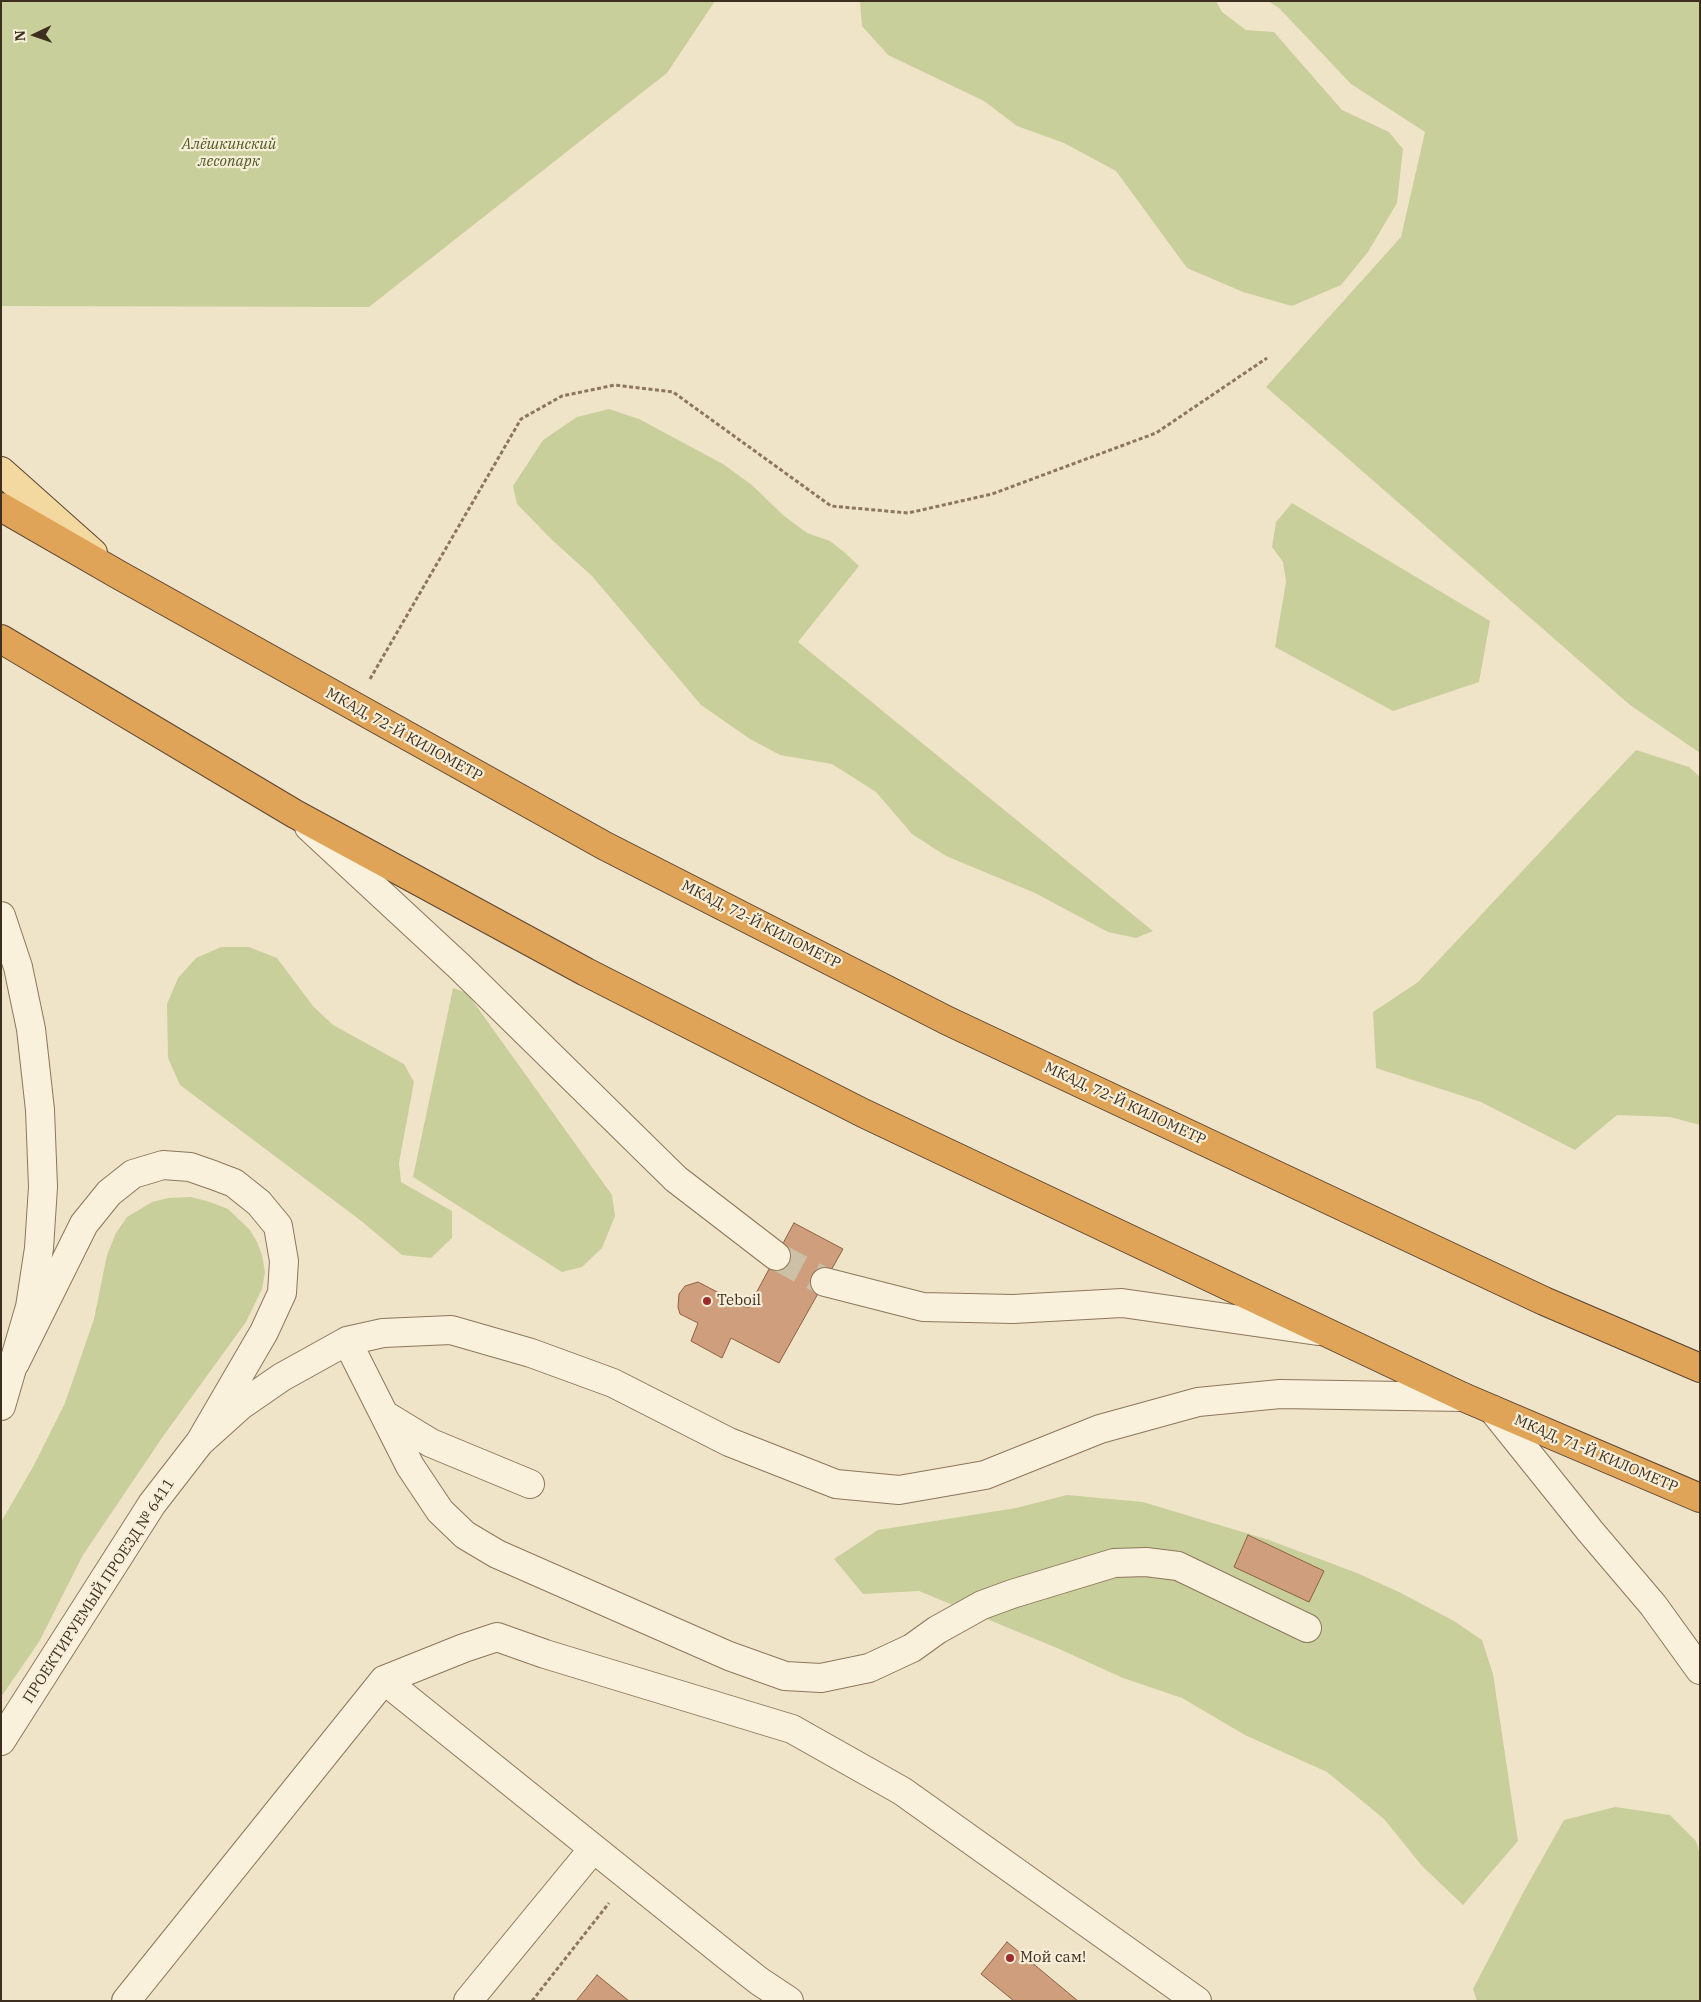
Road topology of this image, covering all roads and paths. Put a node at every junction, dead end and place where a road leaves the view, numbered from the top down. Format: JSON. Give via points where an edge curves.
{"nodes":[{"id":1,"x":1267,"y":358,"type":"dead end"},
{"id":2,"x":1,"y":471,"type":"edge"},
{"id":3,"x":1,"y":507,"type":"edge"},
{"id":4,"x":119,"y":575,"type":"junction"},
{"id":5,"x":1,"y":639,"type":"edge"},
{"id":6,"x":354,"y":707,"type":"junction"},
{"id":7,"x":295,"y":814,"type":"junction"},
{"id":8,"x":1,"y":916,"type":"edge"},
{"id":9,"x":776,"y":1256,"type":"tunnel mouth"},
{"id":10,"x":824,"y":1282,"type":"tunnel mouth"},
{"id":11,"x":1322,"y":1332,"type":"junction"},
{"id":12,"x":347,"y":1340,"type":"junction"},
{"id":13,"x":15,"y":1363,"type":"junction"},
{"id":14,"x":1700,"y":1368,"type":"edge"},
{"id":15,"x":1463,"y":1397,"type":"junction"},
{"id":16,"x":1,"y":1406,"type":"edge"},
{"id":17,"x":1493,"y":1410,"type":"junction"},
{"id":18,"x":385,"y":1414,"type":"junction"},
{"id":19,"x":200,"y":1442,"type":"junction"},
{"id":20,"x":530,"y":1484,"type":"dead end"},
{"id":21,"x":1700,"y":1498,"type":"edge"},
{"id":22,"x":1307,"y":1628,"type":"dead end"},
{"id":23,"x":1700,"y":1670,"type":"edge"},
{"id":24,"x":384,"y":1680,"type":"junction"},
{"id":25,"x":1,"y":1741,"type":"edge"},
{"id":26,"x":593,"y":1849,"type":"junction"},
{"id":27,"x":629,"y":1878,"type":"junction"},
{"id":28,"x":126,"y":2001,"type":"edge"},
{"id":29,"x":468,"y":2001,"type":"edge"},
{"id":30,"x":532,"y":2001,"type":"edge"},
{"id":31,"x":789,"y":2001,"type":"edge"},
{"id":32,"x":1197,"y":2001,"type":"edge"}],
"edges":[{"from":1,"to":6,"type":"path","via":[[1156,433],[992,494],[908,513],[831,506],[673,392],[615,385],[562,396],[521,419]]},
{"from":2,"to":4,"type":"main road"},
{"from":3,"to":4,"type":"highway","name":"МКАД, 72-Й КИЛОМЕТР"},
{"from":4,"to":6,"type":"highway","name":"МКАД, 72-Й КИЛОМЕТР"},
{"from":5,"to":7,"type":"highway"},
{"from":6,"to":14,"type":"highway","name":"МКАД, 72-Й КИЛОМЕТР","via":[[605,846],[948,1021],[1544,1301]]},
{"from":7,"to":9,"type":"street","via":[[460,967],[676,1179]]},
{"from":7,"to":11,"type":"highway","via":[[586,972],[854,1109]]},
{"from":8,"to":13,"type":"street","name":"ПРОЕКТИРУЕМЫЙ ПРОЕЗД № 6411","via":[[18,968],[31,1029],[40,1110],[43,1187],[39,1248],[30,1307]]},
{"from":10,"to":11,"type":"street","via":[[922,1307],[1013,1309],[1122,1303]]},
{"from":11,"to":15,"type":"highway"},
{"from":12,"to":15,"type":"street","name":"ПРОЕКТИРУЕМЫЙ ПРОЕЗД № 6411","via":[[383,1333],[451,1330],[531,1353],[613,1383],[729,1442],[836,1484],[899,1490],[985,1475],[1100,1429],[1198,1402],[1280,1394]]},
{"from":12,"to":18,"type":"street"},
{"from":12,"to":19,"type":"street","name":"ПРОЕКТИРУЕМЫЙ ПРОЕЗД № 6411","via":[[282,1377],[240,1406]]},
{"from":13,"to":16,"type":"street","name":"ПРОЕКТИРУЕМЫЙ ПРОЕЗД № 6411"},
{"from":13,"to":19,"type":"street","name":"ПРОЕКТИРУЕМЫЙ ПРОЕЗД № 6411","via":[[84,1224],[109,1193],[133,1174],[163,1164],[190,1167],[234,1183],[259,1203],[278,1226],[284,1261],[282,1293],[264,1332]]},
{"from":15,"to":17,"type":"highway"},
{"from":17,"to":21,"type":"highway","name":"МКАД, 71-Й КИЛОМЕТР"},
{"from":17,"to":23,"type":"street","via":[[1652,1605]]},
{"from":18,"to":20,"type":"street","via":[[431,1443]]},
{"from":18,"to":22,"type":"street","via":[[415,1473],[440,1510],[465,1534],[497,1554],[729,1656],[784,1676],[821,1678],[869,1668],[912,1648],[982,1605],[1114,1563],[1178,1566]]},
{"from":19,"to":25,"type":"street","name":"ПРОЕКТИРУЕМЫЙ ПРОЕЗД № 6411","via":[[152,1504]]},
{"from":24,"to":26,"type":"street"},
{"from":24,"to":28,"type":"street"},
{"from":24,"to":32,"type":"street","via":[[497,1637],[792,1729],[902,1790]]},
{"from":26,"to":27,"type":"street"},
{"from":26,"to":29,"type":"street"},
{"from":27,"to":30,"type":"path"},
{"from":27,"to":31,"type":"street"}]}
